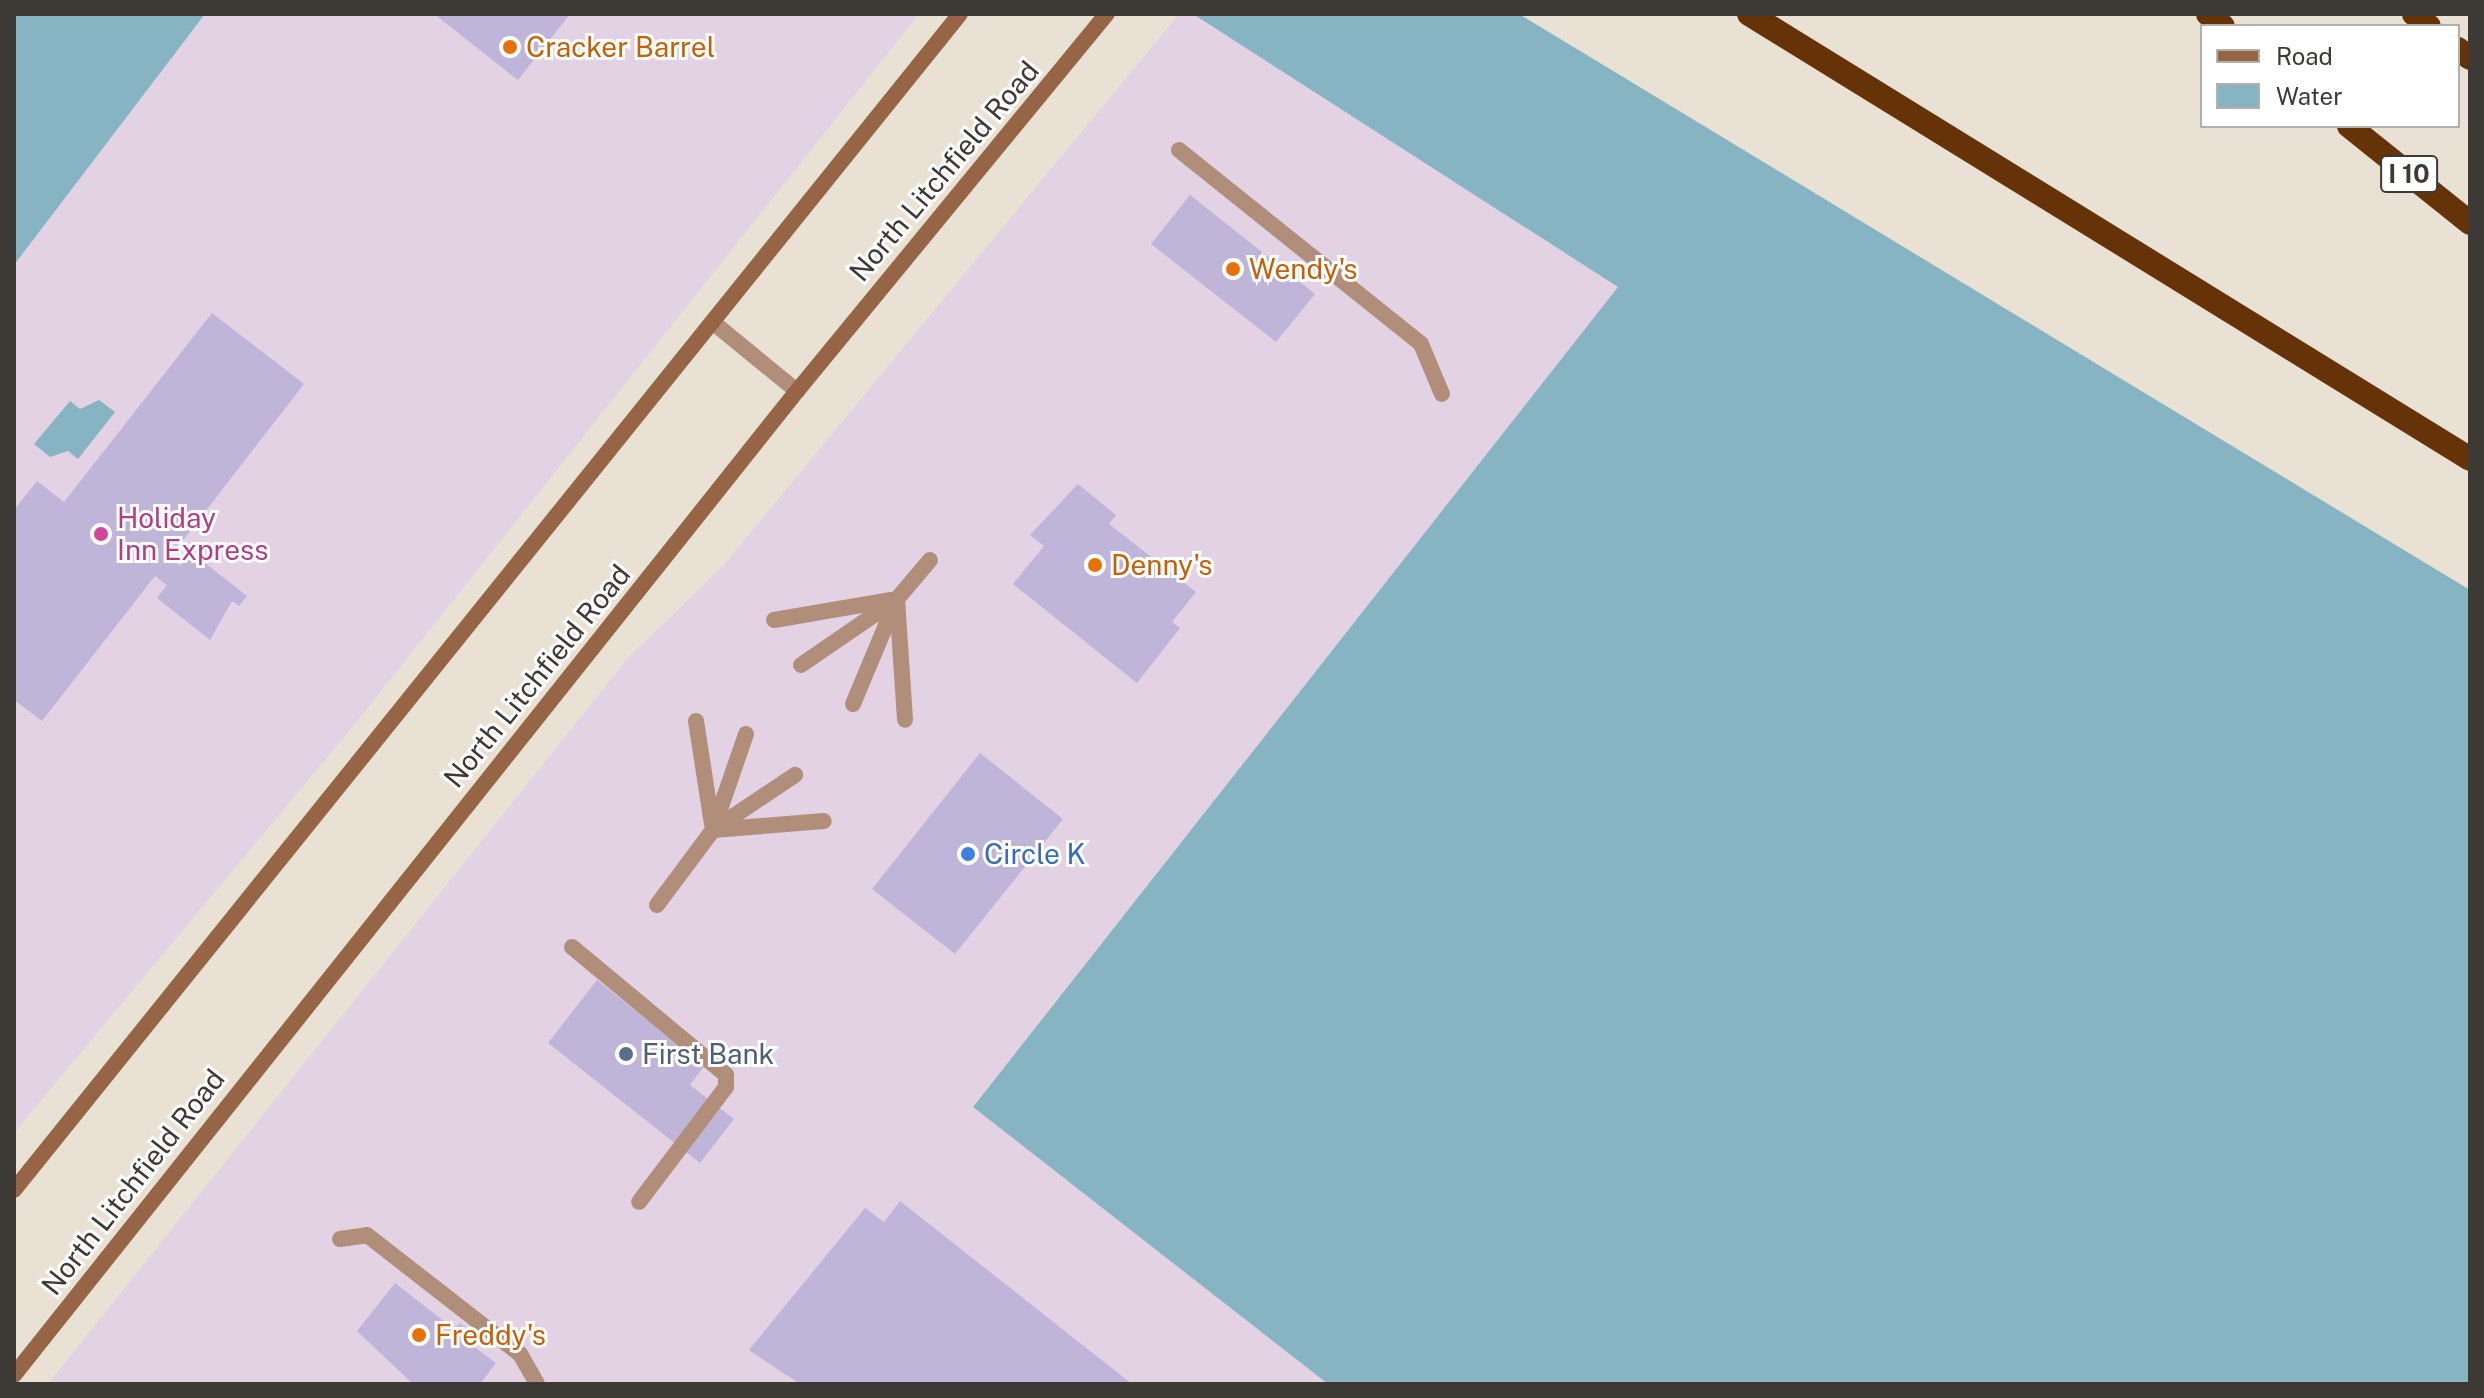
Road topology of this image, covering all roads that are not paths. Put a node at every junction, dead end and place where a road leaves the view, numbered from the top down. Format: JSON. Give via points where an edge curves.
{"nodes":[{"id":1,"x":960,"y":14,"type":"edge"},
{"id":2,"x":1107,"y":14,"type":"edge"},
{"id":3,"x":1749,"y":14,"type":"edge"},
{"id":4,"x":2351,"y":128,"type":"edge"},
{"id":5,"x":1179,"y":150,"type":"dead end"},
{"id":6,"x":2470,"y":223,"type":"edge"},
{"id":7,"x":715,"y":324,"type":"junction"},
{"id":8,"x":797,"y":391,"type":"junction"},
{"id":9,"x":1442,"y":394,"type":"dead end"},
{"id":10,"x":2470,"y":459,"type":"edge"},
{"id":11,"x":930,"y":560,"type":"dead end"},
{"id":12,"x":897,"y":599,"type":"junction"},
{"id":13,"x":774,"y":620,"type":"dead end"},
{"id":14,"x":801,"y":665,"type":"dead end"},
{"id":15,"x":853,"y":704,"type":"dead end"},
{"id":16,"x":905,"y":720,"type":"dead end"},
{"id":17,"x":696,"y":721,"type":"dead end"},
{"id":18,"x":746,"y":734,"type":"dead end"},
{"id":19,"x":795,"y":775,"type":"dead end"},
{"id":20,"x":824,"y":821,"type":"dead end"},
{"id":21,"x":713,"y":830,"type":"junction"},
{"id":22,"x":657,"y":905,"type":"dead end"},
{"id":23,"x":572,"y":947,"type":"dead end"},
{"id":24,"x":14,"y":1190,"type":"edge"},
{"id":25,"x":639,"y":1202,"type":"dead end"},
{"id":26,"x":340,"y":1239,"type":"dead end"},
{"id":27,"x":14,"y":1375,"type":"edge"},
{"id":28,"x":537,"y":1384,"type":"edge"}],
"edges":[{"from":1,"to":7,"type":"main road"},
{"from":2,"to":8,"type":"main road","name":"North Litchfield Road"},
{"from":3,"to":10,"type":"highway"},
{"from":4,"to":6,"type":"highway","number":"I 10"},
{"from":5,"to":9,"type":"lane","via":[[1421,344]]},
{"from":7,"to":8,"type":"lane"},
{"from":7,"to":24,"type":"main road"},
{"from":8,"to":27,"type":"main road","name":"North Litchfield Road"},
{"from":11,"to":12,"type":"lane"},
{"from":12,"to":13,"type":"lane"},
{"from":12,"to":14,"type":"lane"},
{"from":12,"to":15,"type":"lane"},
{"from":12,"to":16,"type":"lane"},
{"from":17,"to":21,"type":"lane"},
{"from":18,"to":21,"type":"lane"},
{"from":19,"to":21,"type":"lane"},
{"from":20,"to":21,"type":"lane"},
{"from":21,"to":22,"type":"lane"},
{"from":23,"to":25,"type":"lane","via":[[726,1075],[726,1087]]},
{"from":26,"to":28,"type":"lane","via":[[367,1235],[520,1354]]}]}
